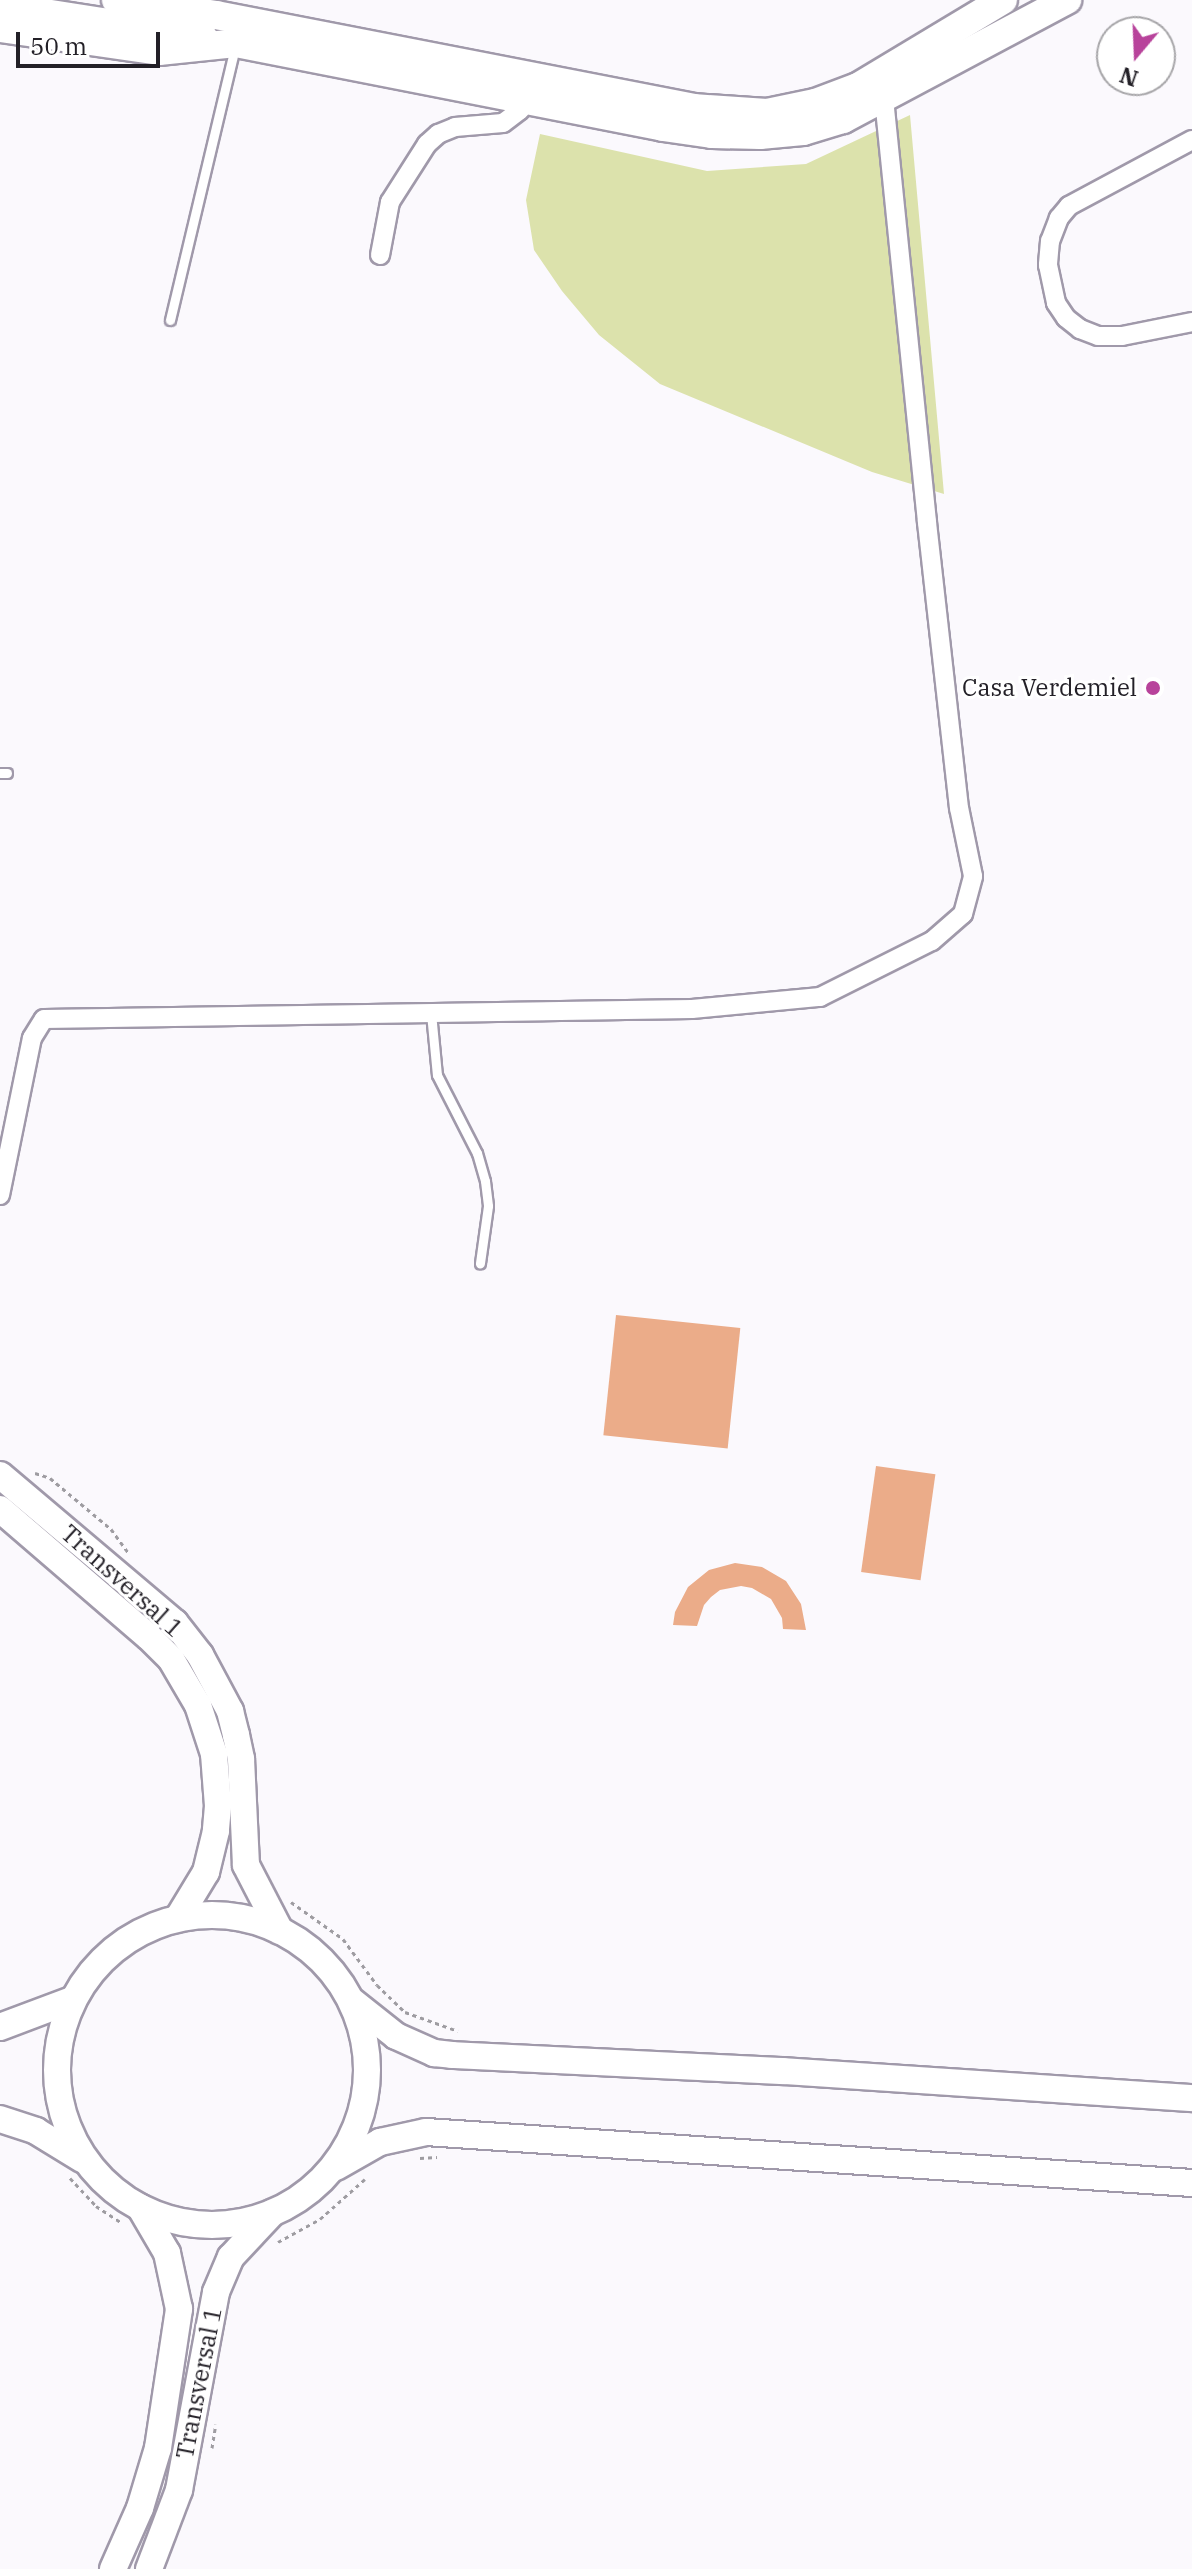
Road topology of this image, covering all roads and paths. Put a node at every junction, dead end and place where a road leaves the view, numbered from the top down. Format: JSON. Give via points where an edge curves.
{"nodes":[{"id":1,"x":116,"y":0,"type":"edge"},
{"id":2,"x":1003,"y":0,"type":"edge"},
{"id":3,"x":1067,"y":0,"type":"edge"},
{"id":4,"x":0,"y":6,"type":"edge"},
{"id":5,"x":205,"y":8,"type":"edge"},
{"id":6,"x":0,"y":28,"type":"edge"},
{"id":7,"x":236,"y":43,"type":"junction"},
{"id":8,"x":528,"y":99,"type":"junction"},
{"id":9,"x":884,"y":99,"type":"junction"},
{"id":10,"x":1192,"y":140,"type":"edge"},
{"id":11,"x":380,"y":255,"type":"dead end"},
{"id":12,"x":170,"y":320,"type":"dead end"},
{"id":13,"x":1192,"y":322,"type":"edge"},
{"id":14,"x":431,"y":1013,"type":"junction"},
{"id":15,"x":0,"y":1195,"type":"edge"},
{"id":16,"x":480,"y":1263,"type":"dead end"},
{"id":17,"x":0,"y":1475,"type":"edge"},
{"id":18,"x":0,"y":1509,"type":"edge"},
{"id":19,"x":178,"y":1918,"type":"junction"},
{"id":20,"x":280,"y":1931,"type":"junction"},
{"id":21,"x":72,"y":2000,"type":"junction"},
{"id":22,"x":350,"y":2000,"type":"junction"},
{"id":23,"x":0,"y":2027,"type":"edge"},
{"id":24,"x":1192,"y":2098,"type":"edge"},
{"id":25,"x":0,"y":2119,"type":"edge"},
{"id":26,"x":77,"y":2168,"type":"junction"},
{"id":27,"x":329,"y":2171,"type":"junction"},
{"id":28,"x":373,"y":2173,"type":"dead end"},
{"id":29,"x":1192,"y":2183,"type":"edge"},
{"id":30,"x":274,"y":2212,"type":"junction"},
{"id":31,"x":134,"y":2217,"type":"junction"},
{"id":32,"x":271,"y":2245,"type":"dead end"},
{"id":33,"x":217,"y":2413,"type":"dead end"},
{"id":34,"x":210,"y":2453,"type":"dead end"},
{"id":35,"x":113,"y":2569,"type":"edge"},
{"id":36,"x":149,"y":2569,"type":"edge"}],
"edges":[{"from":1,"to":5,"type":"main road"},
{"from":2,"to":5,"type":"main road","via":[[858,87],[767,113],[693,108]]},
{"from":3,"to":9,"type":"main road"},
{"from":4,"to":7,"type":"main road"},
{"from":6,"to":7,"type":"main road","via":[[159,51]]},
{"from":7,"to":8,"type":"main road"},
{"from":7,"to":12,"type":"lane"},
{"from":8,"to":9,"type":"main road","via":[[675,129],[748,135],[803,131]]},
{"from":8,"to":11,"type":"street","via":[[503,123],[455,127],[427,144],[390,202]]},
{"from":9,"to":14,"type":"street","via":[[937,617],[959,808],[973,876],[963,914],[932,941],[820,997],[692,1009]]},
{"from":10,"to":13,"type":"street","via":[[1069,206],[1050,241],[1048,265],[1056,303],[1066,318],[1098,336]]},
{"from":14,"to":15,"type":"street","via":[[44,1019],[32,1038]]},
{"from":14,"to":16,"type":"lane","via":[[437,1075],[477,1153],[485,1181],[488,1206]]},
{"from":17,"to":20,"type":"street","name":"Transversal 1","via":[[175,1623],[200,1655],[230,1711],[236,1735],[246,1865]]},
{"from":18,"to":19,"type":"street","name":"Transversal 1","via":[[149,1637],[171,1659],[198,1705],[214,1754],[216,1831],[206,1872]]},
{"from":19,"to":20,"type":"street","via":[[241,1918]]},
{"from":19,"to":21,"type":"street","via":[[141,1932],[108,1954]]},
{"from":20,"to":22,"type":"street","via":[[321,1960]]},
{"from":21,"to":23,"type":"street"},
{"from":21,"to":26,"type":"street","via":[[59,2041],[57,2084]]},
{"from":22,"to":24,"type":"street","via":[[396,2036],[434,2053]]},
{"from":22,"to":27,"type":"street","via":[[364,2038],[366,2088],[352,2137]]},
{"from":25,"to":26,"type":"street","via":[[36,2131]]},
{"from":26,"to":31,"type":"street","via":[[104,2181]]},
{"from":26,"to":31,"type":"path","via":[[96,2206]]},
{"from":27,"to":29,"type":"street","via":[[380,2142],[426,2132]]},
{"from":27,"to":30,"type":"street"},
{"from":28,"to":32,"type":"path","via":[[320,2219]]},
{"from":30,"to":31,"type":"street","via":[[229,2224]]},
{"from":30,"to":36,"type":"street","name":"Transversal 1","via":[[231,2257],[216,2292],[179,2490]]},
{"from":31,"to":35,"type":"street","name":"Transversal 1","via":[[167,2253],[179,2309],[158,2448],[140,2508]]},
{"from":33,"to":34,"type":"path"}]}
